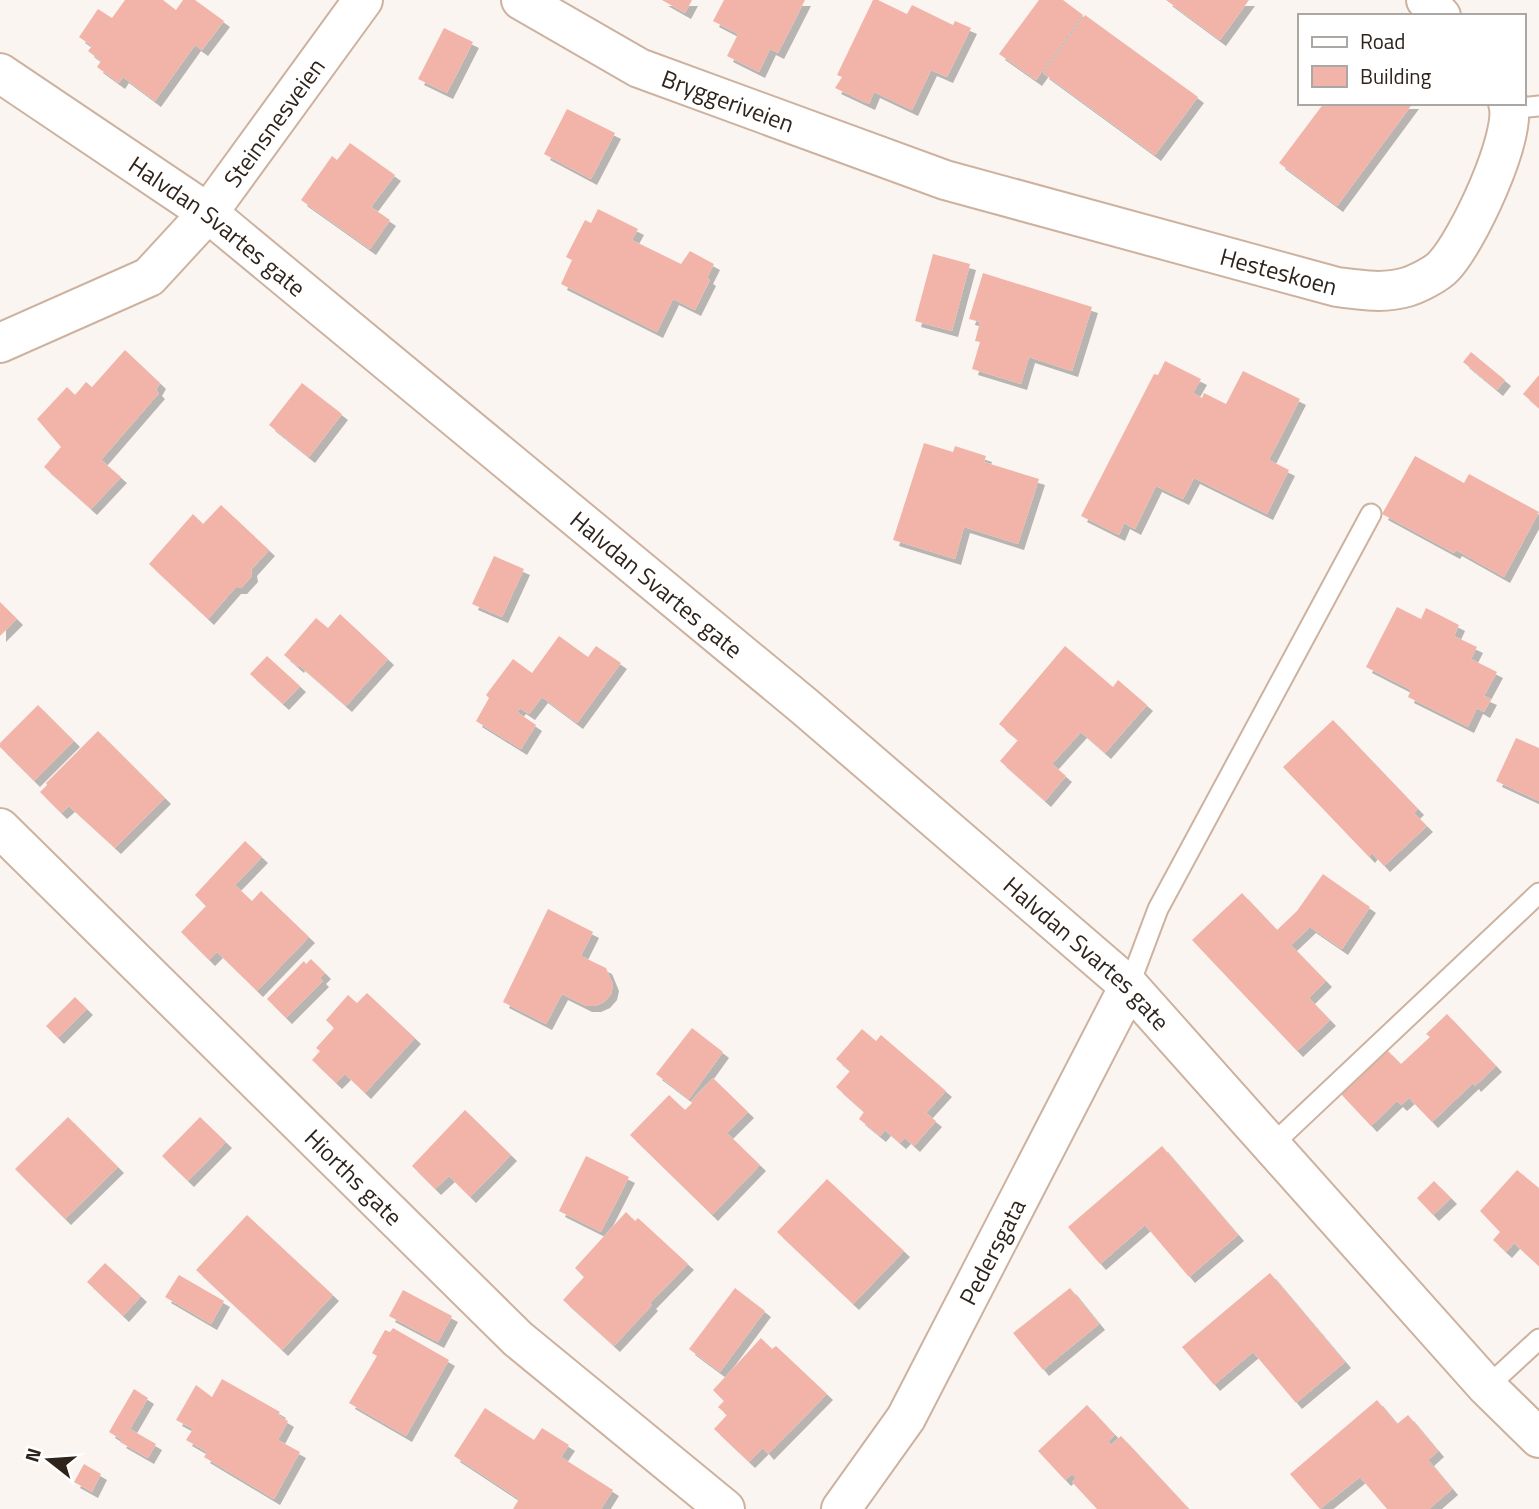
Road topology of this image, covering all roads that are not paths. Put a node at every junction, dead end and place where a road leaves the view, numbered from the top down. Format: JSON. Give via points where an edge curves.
{"nodes":[{"id":1,"x":363,"y":0,"type":"edge"},
{"id":2,"x":521,"y":0,"type":"edge"},
{"id":3,"x":1426,"y":0,"type":"edge"},
{"id":4,"x":1439,"y":14,"type":"edge"},
{"id":5,"x":0,"y":73,"type":"edge"},
{"id":6,"x":1519,"y":106,"type":"edge"},
{"id":7,"x":945,"y":180,"type":"joint"},
{"id":8,"x":208,"y":213,"type":"junction"},
{"id":9,"x":0,"y":343,"type":"edge"},
{"id":10,"x":1371,"y":514,"type":"dead end"},
{"id":11,"x":0,"y":828,"type":"edge"},
{"id":12,"x":1539,"y":893,"type":"edge"},
{"id":13,"x":1129,"y":986,"type":"junction"},
{"id":14,"x":1272,"y":1145,"type":"junction"},
{"id":15,"x":1539,"y":1339,"type":"edge"},
{"id":16,"x":1487,"y":1387,"type":"junction"},
{"id":17,"x":1539,"y":1438,"type":"edge"},
{"id":18,"x":725,"y":1509,"type":"edge"},
{"id":19,"x":841,"y":1509,"type":"edge"}],
"edges":[{"from":1,"to":8,"type":"street","name":"Steinsnesveien"},
{"from":2,"to":7,"type":"street","name":"Bryggeriveien","via":[[639,68]]},
{"from":3,"to":4,"type":"street"},
{"from":5,"to":8,"type":"street","name":"Halvdan Svartes gate"},
{"from":6,"to":7,"type":"street","name":"Hesteskoen","via":[[1468,230],[1444,267],[1408,287],[1375,292],[1337,287]]},
{"from":8,"to":9,"type":"street","name":"Steinsnesveien","via":[[149,276]]},
{"from":8,"to":13,"type":"street","name":"Halvdan Svartes gate","via":[[804,706]]},
{"from":10,"to":13,"type":"lane","via":[[1158,909]]},
{"from":11,"to":18,"type":"street","name":"Hiorths gate","via":[[518,1339]]},
{"from":12,"to":14,"type":"lane"},
{"from":13,"to":14,"type":"street","name":"Halvdan Svartes gate"},
{"from":13,"to":19,"type":"street","name":"Pedersgata","via":[[906,1418]]},
{"from":14,"to":16,"type":"street","name":"Halvdan Svartes gate"},
{"from":15,"to":16,"type":"lane"},
{"from":16,"to":17,"type":"street","name":"Halvdan Svartes gate"}]}
